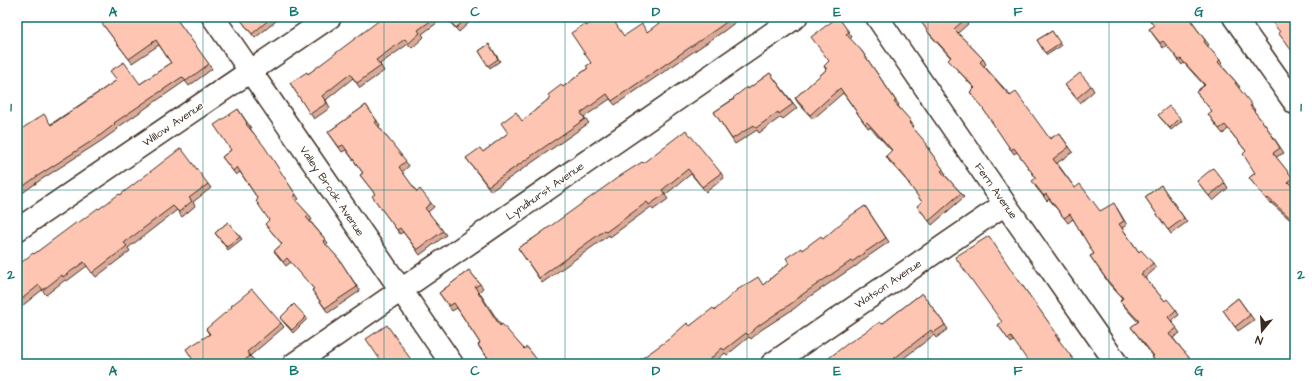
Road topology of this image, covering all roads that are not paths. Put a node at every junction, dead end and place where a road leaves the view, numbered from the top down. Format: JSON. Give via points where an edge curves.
{"nodes":[{"id":1,"x":212,"y":17,"type":"edge"},
{"id":2,"x":330,"y":17,"type":"edge"},
{"id":3,"x":796,"y":17,"type":"edge"},
{"id":4,"x":877,"y":17,"type":"edge"},
{"id":5,"x":1234,"y":17,"type":"edge"},
{"id":6,"x":250,"y":71,"type":"junction"},
{"id":7,"x":1295,"y":103,"type":"edge"},
{"id":8,"x":1005,"y":204,"type":"junction"},
{"id":9,"x":17,"y":230,"type":"edge"},
{"id":10,"x":400,"y":290,"type":"junction"},
{"id":11,"x":294,"y":364,"type":"edge"},
{"id":12,"x":452,"y":364,"type":"edge"},
{"id":13,"x":772,"y":364,"type":"edge"},
{"id":14,"x":1117,"y":364,"type":"edge"}],
"edges":[{"from":1,"to":6,"type":"street","name":"Valley Brook Avenue"},
{"from":2,"to":6,"type":"street","name":"Willow Avenue"},
{"from":3,"to":10,"type":"street","name":"Lyndhurst Avenue"},
{"from":4,"to":8,"type":"street","name":"Fern Avenue"},
{"from":5,"to":7,"type":"street"},
{"from":6,"to":9,"type":"street","name":"Willow Avenue"},
{"from":6,"to":10,"type":"street","name":"Valley Brook Avenue"},
{"from":8,"to":13,"type":"street","name":"Watson Avenue"},
{"from":8,"to":14,"type":"street","name":"Fern Avenue"},
{"from":10,"to":11,"type":"street","name":"Lyndhurst Avenue"},
{"from":10,"to":12,"type":"street","name":"Valley Brook Avenue"}]}
